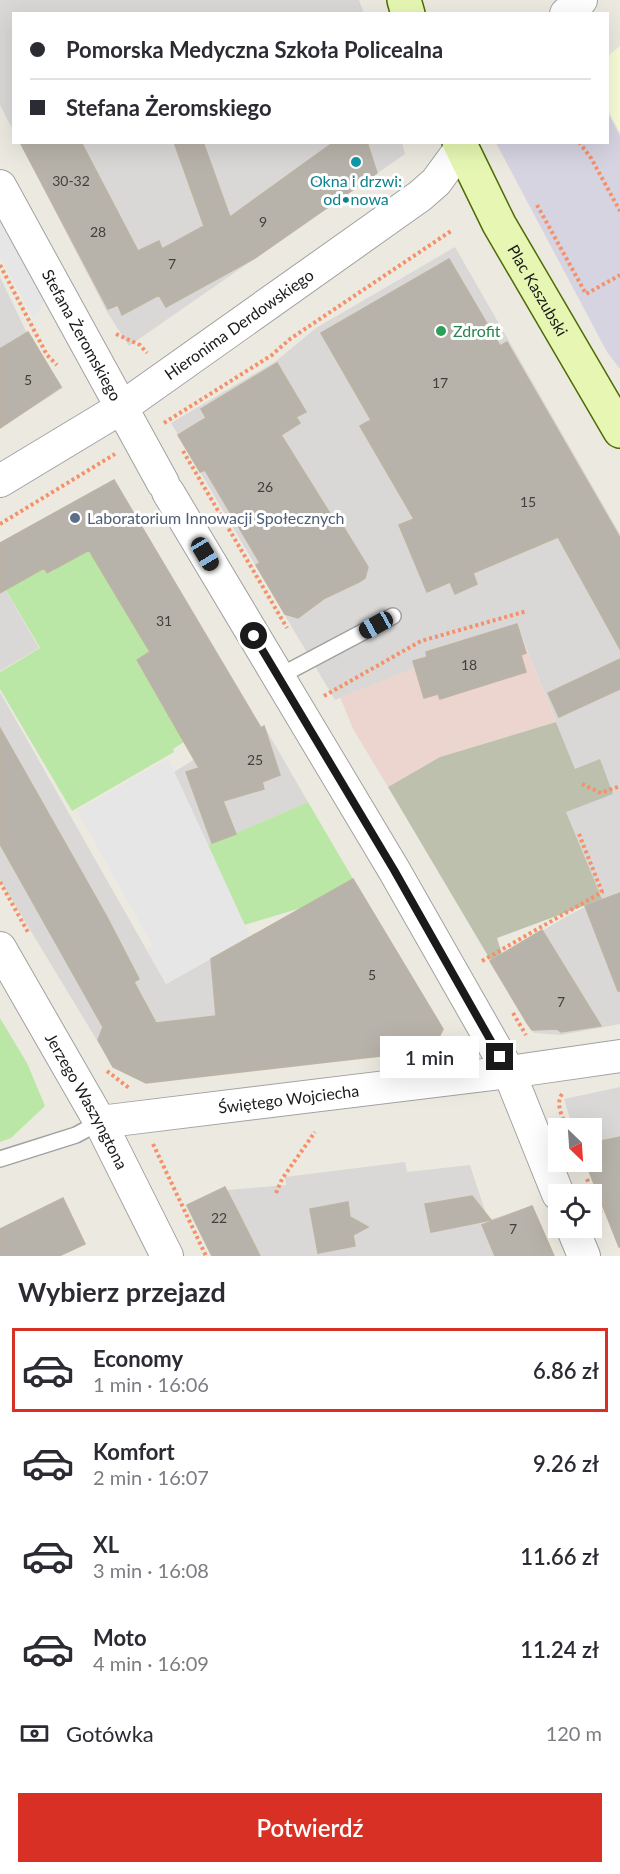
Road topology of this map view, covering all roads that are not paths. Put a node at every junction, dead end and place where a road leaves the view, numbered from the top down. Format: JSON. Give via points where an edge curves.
{"nodes":[{"id":1,"x":581,"y":0,"type":"edge"},
{"id":2,"x":568,"y":12,"type":"edge"},
{"id":3,"x":462,"y":144,"type":"edge"},
{"id":4,"x":0,"y":186,"type":"edge"},
{"id":5,"x":122,"y":408,"type":"junction"},
{"id":6,"x":620,"y":430,"type":"edge"},
{"id":7,"x":0,"y":481,"type":"edge"},
{"id":8,"x":393,"y":616,"type":"dead end"},
{"id":9,"x":279,"y":677,"type":"junction"},
{"id":10,"x":0,"y":948,"type":"edge"},
{"id":11,"x":620,"y":1056,"type":"edge"},
{"id":12,"x":509,"y":1072,"type":"junction"},
{"id":13,"x":100,"y":1122,"type":"junction"},
{"id":14,"x":0,"y":1158,"type":"edge"},
{"id":15,"x":554,"y":1184,"type":"edge"},
{"id":16,"x":577,"y":1238,"type":"edge"},
{"id":17,"x":167,"y":1256,"type":"edge"},
{"id":18,"x":584,"y":1256,"type":"edge"}],
"edges":[{"from":1,"to":2,"type":"street"},
{"from":3,"to":5,"type":"street","name":"Hieronima Derdowskiego","via":[[436,182],[420,196]]},
{"from":3,"to":6,"type":"street","name":"Plac Kaszubski","via":[[504,232]]},
{"from":4,"to":5,"type":"street","name":"Stefana Żeromskiego"},
{"from":5,"to":7,"type":"street","name":"Hieronima Derdowskiego"},
{"from":5,"to":9,"type":"street","name":"Stefana Żeromskiego"},
{"from":8,"to":9,"type":"lane"},
{"from":9,"to":12,"type":"street","name":"Stefana Żeromskiego"},
{"from":10,"to":13,"type":"street","name":"Jerzego Waszyngtona"},
{"from":11,"to":12,"type":"street","name":"Świętego Wojciecha"},
{"from":12,"to":13,"type":"street","name":"Świętego Wojciecha"},
{"from":12,"to":15,"type":"street","name":"Stefana Żeromskiego"},
{"from":13,"to":14,"type":"lane","via":[[76,1135]]},
{"from":13,"to":17,"type":"street","name":"Jerzego Waszyngtona"},
{"from":16,"to":18,"type":"street"}]}
